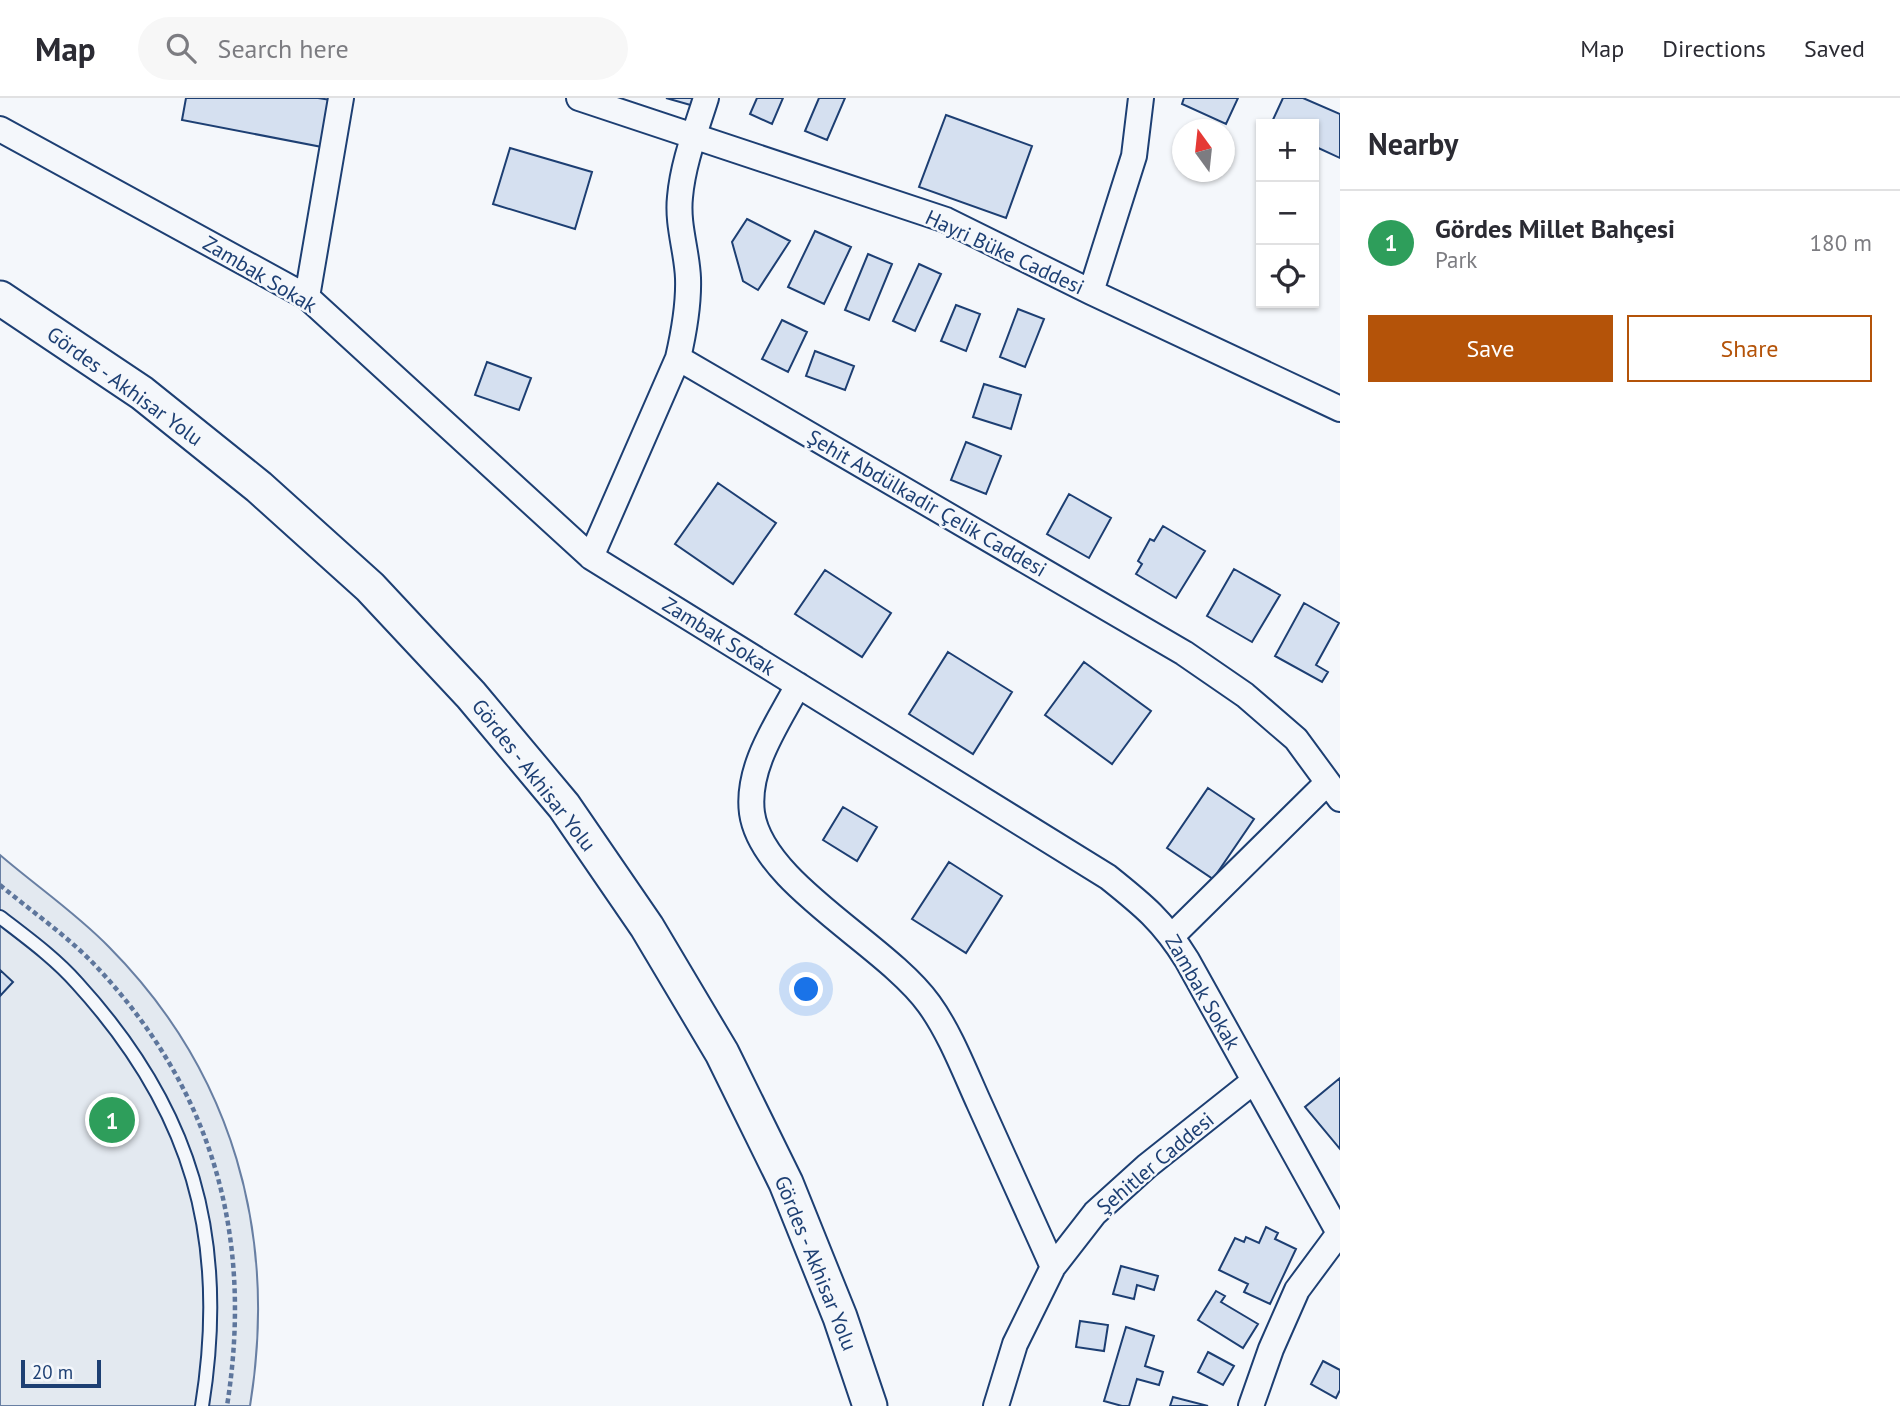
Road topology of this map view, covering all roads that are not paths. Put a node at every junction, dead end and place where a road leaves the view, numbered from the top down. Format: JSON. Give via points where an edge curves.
{"nodes":[{"id":1,"x":341,"y":98,"type":"edge"},
{"id":2,"x":579,"y":98,"type":"edge"},
{"id":3,"x":706,"y":98,"type":"edge"},
{"id":4,"x":1141,"y":98,"type":"edge"},
{"id":5,"x":0,"y":129,"type":"edge"},
{"id":6,"x":694,"y":136,"type":"junction"},
{"id":7,"x":1091,"y":292,"type":"junction"},
{"id":8,"x":307,"y":297,"type":"junction"},
{"id":9,"x":0,"y":298,"type":"edge"},
{"id":10,"x":678,"y":359,"type":"junction"},
{"id":11,"x":1340,"y":410,"type":"edge"},
{"id":12,"x":591,"y":557,"type":"junction"},
{"id":13,"x":798,"y":685,"type":"junction"},
{"id":14,"x":1334,"y":791,"type":"edge"},
{"id":15,"x":0,"y":917,"type":"edge"},
{"id":16,"x":1172,"y":936,"type":"junction"},
{"id":17,"x":1254,"y":1081,"type":"junction"},
{"id":18,"x":1339,"y":1233,"type":"edge"},
{"id":19,"x":1053,"y":1267,"type":"junction"},
{"id":20,"x":202,"y":1406,"type":"edge"},
{"id":21,"x":870,"y":1406,"type":"edge"},
{"id":22,"x":996,"y":1406,"type":"edge"},
{"id":23,"x":1251,"y":1406,"type":"edge"}],
"edges":[{"from":1,"to":8,"type":"street"},
{"from":2,"to":6,"type":"street","name":"Hayri Büke Caddesi"},
{"from":3,"to":6,"type":"street"},
{"from":4,"to":7,"type":"street","via":[[1134,156]]},
{"from":5,"to":8,"type":"street","name":"Zambak Sokak"},
{"from":6,"to":7,"type":"street","name":"Hayri Büke Caddesi","via":[[946,220]]},
{"from":6,"to":10,"type":"street","via":[[679,199],[688,276],[687,318]]},
{"from":7,"to":11,"type":"street","name":"Hayri Büke Caddesi"},
{"from":8,"to":12,"type":"street","name":"Zambak Sokak"},
{"from":9,"to":21,"type":"main road","name":"Gördes - Akhisar Yolu","via":[[142,393],[259,487],[370,587],[471,695],[564,806],[647,927],[722,1053],[786,1183],[841,1317]]},
{"from":10,"to":12,"type":"street"},
{"from":10,"to":14,"type":"street","name":"Şehit Abdülkadir Çelik Caddesi","via":[[1184,653],[1245,695],[1296,739]]},
{"from":12,"to":13,"type":"street","name":"Zambak Sokak"},
{"from":13,"to":16,"type":"street","name":"Zambak Sokak","via":[[1108,877]]},
{"from":13,"to":19,"type":"street","via":[[762,754],[753,783],[752,812],[761,841],[778,867],[929,1003]]},
{"from":14,"to":16,"type":"street"},
{"from":15,"to":20,"type":"lane","via":[[76,981],[111,1023],[143,1066],[190,1163],[209,1264],[208,1368]]},
{"from":16,"to":17,"type":"street","name":"Zambak Sokak"},
{"from":17,"to":18,"type":"street","name":"Zambak Sokak"},
{"from":17,"to":19,"type":"street","name":"Şehitler Caddesi","via":[[1095,1213]]},
{"from":18,"to":23,"type":"street","via":[[1297,1290]]},
{"from":19,"to":22,"type":"street","name":"Şehitler Caddesi","via":[[1015,1344]]}]}
